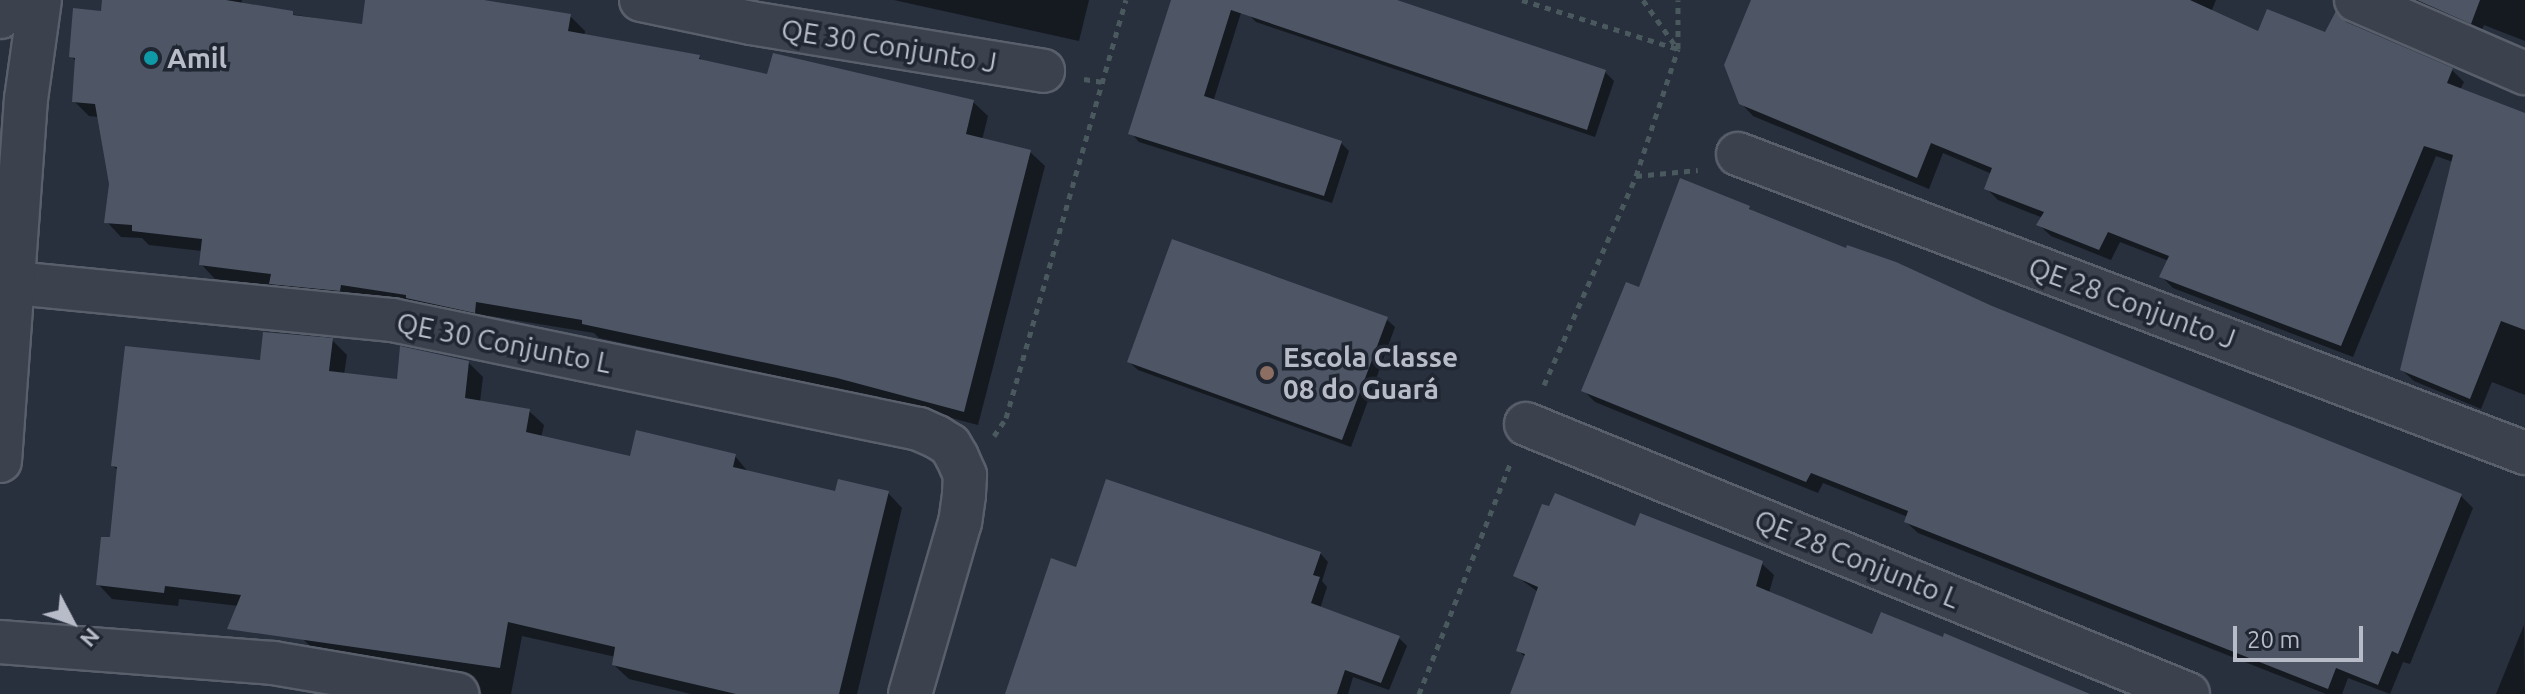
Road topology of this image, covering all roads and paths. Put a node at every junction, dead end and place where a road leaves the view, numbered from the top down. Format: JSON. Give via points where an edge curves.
{"nodes":[{"id":1,"x":26,"y":0,"type":"edge"},
{"id":2,"x":40,"y":0,"type":"edge"},
{"id":3,"x":641,"y":0,"type":"edge"},
{"id":4,"x":1126,"y":0,"type":"edge"},
{"id":5,"x":1522,"y":0,"type":"edge"},
{"id":6,"x":1643,"y":0,"type":"edge"},
{"id":7,"x":1678,"y":0,"type":"edge"},
{"id":8,"x":2356,"y":0,"type":"edge"},
{"id":9,"x":0,"y":17,"type":"edge"},
{"id":10,"x":1678,"y":49,"type":"junction"},
{"id":11,"x":1043,"y":71,"type":"dead end"},
{"id":12,"x":2525,"y":73,"type":"edge"},
{"id":13,"x":13,"y":99,"type":"edge"},
{"id":14,"x":1738,"y":154,"type":"joint"},
{"id":15,"x":1636,"y":176,"type":"junction"},
{"id":16,"x":15,"y":283,"type":"junction"},
{"id":17,"x":1526,"y":424,"type":"junction"},
{"id":18,"x":2525,"y":453,"type":"edge"},
{"id":19,"x":0,"y":461,"type":"edge"},
{"id":20,"x":965,"y":475,"type":"junction"},
{"id":21,"x":0,"y":642,"type":"edge"},
{"id":22,"x":457,"y":694,"type":"edge"},
{"id":23,"x":910,"y":694,"type":"edge"},
{"id":24,"x":1419,"y":694,"type":"edge"},
{"id":25,"x":2188,"y":694,"type":"edge"}],
"edges":[{"from":1,"to":9,"type":"street"},
{"from":2,"to":13,"type":"street"},
{"from":3,"to":11,"type":"street","name":"QE 30 Conjunto J"},
{"from":4,"to":20,"type":"path","via":[[1006,418]]},
{"from":5,"to":10,"type":"path"},
{"from":6,"to":10,"type":"path"},
{"from":7,"to":10,"type":"path"},
{"from":8,"to":12,"type":"street"},
{"from":10,"to":15,"type":"path"},
{"from":13,"to":16,"type":"street"},
{"from":14,"to":15,"type":"path","via":[[1692,172]]},
{"from":14,"to":18,"type":"street","name":"QE 28 Conjunto J"},
{"from":15,"to":17,"type":"path"},
{"from":16,"to":19,"type":"street"},
{"from":16,"to":20,"type":"street","name":"QE 30 Conjunto L","via":[[392,320],[489,339],[919,429],[950,445]]},
{"from":17,"to":24,"type":"path"},
{"from":17,"to":25,"type":"street","name":"QE 28 Conjunto L"},
{"from":20,"to":23,"type":"street","via":[[960,522]]},
{"from":21,"to":22,"type":"street","via":[[273,663]]}]}
